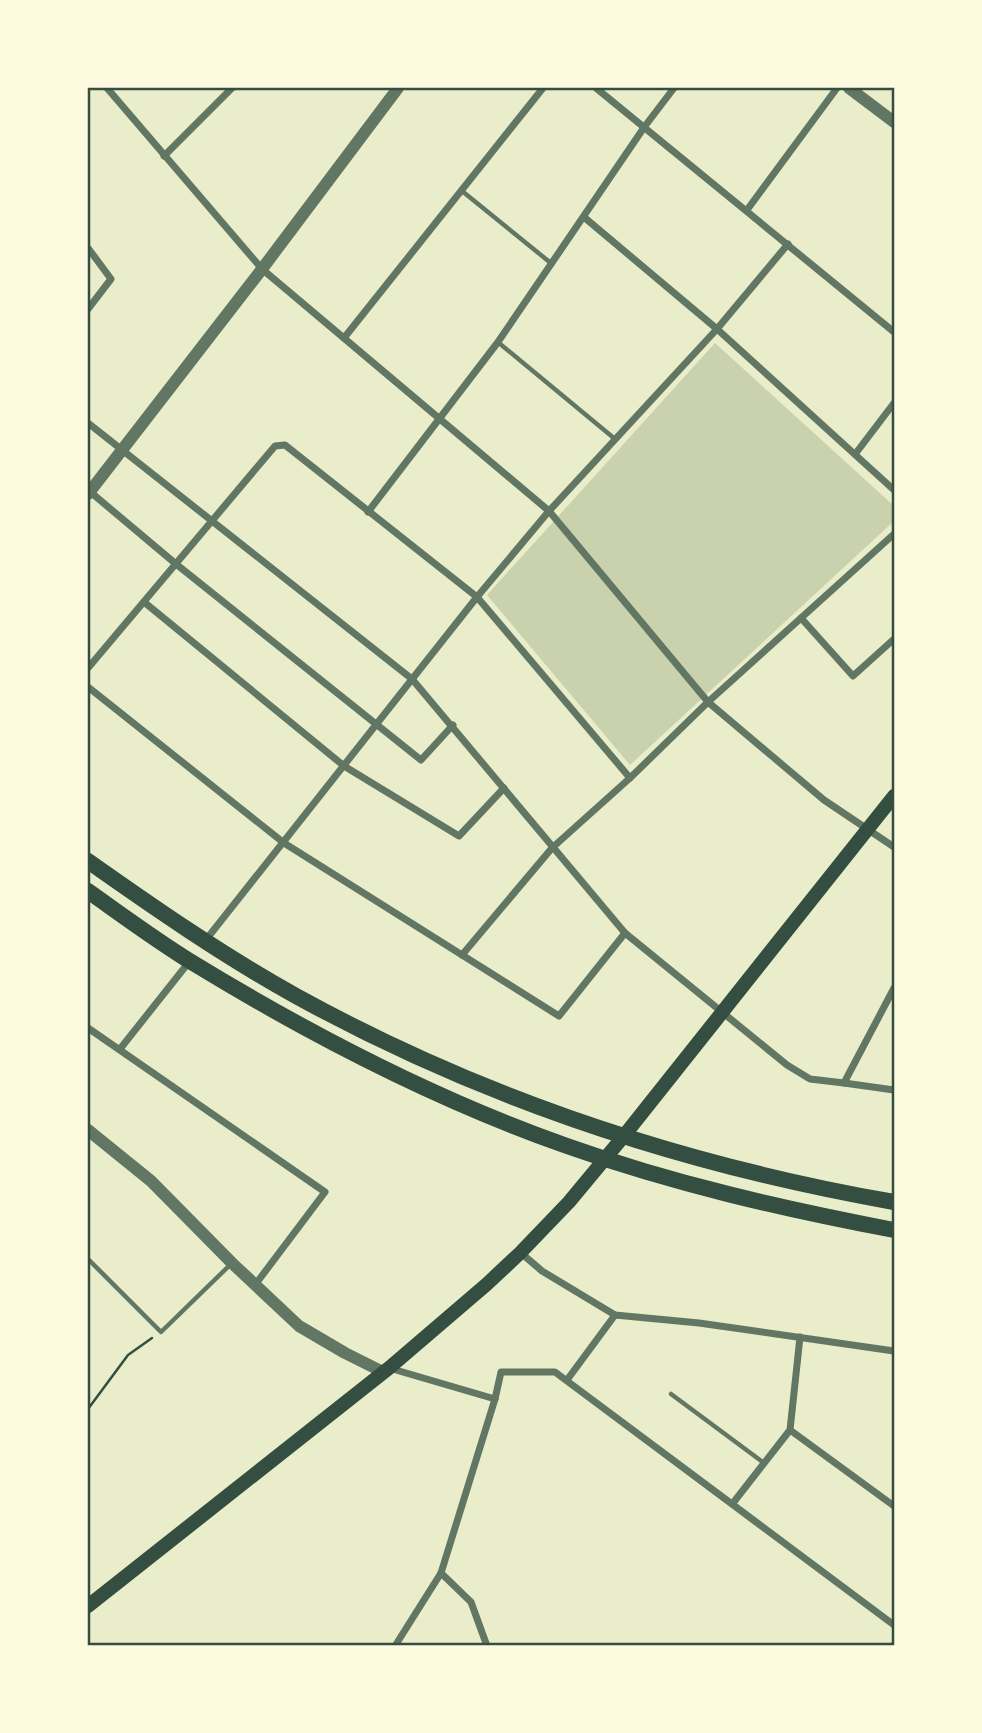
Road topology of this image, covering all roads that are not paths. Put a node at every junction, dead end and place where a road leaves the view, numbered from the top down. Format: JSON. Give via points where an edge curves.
{"nodes":[{"id":1,"x":107,"y":88,"type":"edge"},
{"id":2,"x":232,"y":88,"type":"edge"},
{"id":3,"x":398,"y":88,"type":"edge"},
{"id":4,"x":543,"y":88,"type":"edge"},
{"id":5,"x":596,"y":88,"type":"edge"},
{"id":6,"x":674,"y":88,"type":"edge"},
{"id":7,"x":838,"y":88,"type":"edge"},
{"id":8,"x":849,"y":88,"type":"edge"},
{"id":9,"x":894,"y":122,"type":"edge"},
{"id":10,"x":645,"y":126,"type":"junction"},
{"id":11,"x":164,"y":156,"type":"junction"},
{"id":12,"x":461,"y":190,"type":"junction"},
{"id":13,"x":747,"y":210,"type":"junction"},
{"id":14,"x":585,"y":218,"type":"junction"},
{"id":15,"x":788,"y":244,"type":"junction"},
{"id":16,"x":88,"y":248,"type":"edge"},
{"id":17,"x":552,"y":264,"type":"junction"},
{"id":18,"x":262,"y":269,"type":"junction"},
{"id":19,"x":88,"y":309,"type":"edge"},
{"id":20,"x":717,"y":329,"type":"junction"},
{"id":21,"x":894,"y":331,"type":"edge"},
{"id":22,"x":344,"y":338,"type":"junction"},
{"id":23,"x":498,"y":342,"type":"junction"},
{"id":24,"x":894,"y":403,"type":"edge"},
{"id":25,"x":439,"y":419,"type":"junction"},
{"id":26,"x":88,"y":423,"type":"edge"},
{"id":27,"x":615,"y":439,"type":"junction"},
{"id":28,"x":121,"y":450,"type":"junction"},
{"id":29,"x":856,"y":453,"type":"junction"},
{"id":30,"x":894,"y":490,"type":"edge"},
{"id":31,"x":88,"y":492,"type":"edge"},
{"id":32,"x":549,"y":511,"type":"junction"},
{"id":33,"x":368,"y":512,"type":"junction"},
{"id":34,"x":212,"y":522,"type":"junction"},
{"id":35,"x":894,"y":534,"type":"edge"},
{"id":36,"x":176,"y":564,"type":"junction"},
{"id":37,"x":477,"y":597,"type":"junction"},
{"id":38,"x":144,"y":602,"type":"junction"},
{"id":39,"x":801,"y":618,"type":"junction"},
{"id":40,"x":894,"y":639,"type":"edge"},
{"id":41,"x":88,"y":668,"type":"edge"},
{"id":42,"x":412,"y":679,"type":"junction"},
{"id":43,"x":88,"y":687,"type":"edge"},
{"id":44,"x":708,"y":702,"type":"junction"},
{"id":45,"x":377,"y":723,"type":"junction"},
{"id":46,"x":453,"y":725,"type":"junction"},
{"id":47,"x":344,"y":766,"type":"junction"},
{"id":48,"x":630,"y":778,"type":"junction"},
{"id":49,"x":504,"y":788,"type":"junction"},
{"id":50,"x":894,"y":796,"type":"edge"},
{"id":51,"x":869,"y":830,"type":"junction"},
{"id":52,"x":284,"y":843,"type":"junction"},
{"id":53,"x":552,"y":848,"type":"junction"},
{"id":54,"x":894,"y":848,"type":"edge"},
{"id":55,"x":88,"y":861,"type":"edge"},
{"id":56,"x":88,"y":891,"type":"edge"},
{"id":57,"x":625,"y":933,"type":"junction"},
{"id":58,"x":204,"y":942,"type":"junction"},
{"id":59,"x":462,"y":955,"type":"junction"},
{"id":60,"x":190,"y":961,"type":"junction"},
{"id":61,"x":894,"y":988,"type":"edge"},
{"id":62,"x":723,"y":1012,"type":"junction"},
{"id":63,"x":88,"y":1028,"type":"edge"},
{"id":64,"x":120,"y":1049,"type":"junction"},
{"id":65,"x":844,"y":1083,"type":"junction"},
{"id":66,"x":894,"y":1090,"type":"edge"},
{"id":67,"x":88,"y":1130,"type":"edge"},
{"id":68,"x":623,"y":1137,"type":"junction"},
{"id":69,"x":605,"y":1160,"type":"junction"},
{"id":70,"x":894,"y":1202,"type":"edge"},
{"id":71,"x":894,"y":1230,"type":"edge"},
{"id":72,"x":520,"y":1253,"type":"junction"},
{"id":73,"x":88,"y":1259,"type":"edge"},
{"id":74,"x":232,"y":1263,"type":"junction"},
{"id":75,"x":255,"y":1285,"type":"junction"},
{"id":76,"x":615,"y":1315,"type":"junction"},
{"id":77,"x":800,"y":1337,"type":"junction"},
{"id":78,"x":894,"y":1351,"type":"edge"},
{"id":79,"x":386,"y":1370,"type":"junction"},
{"id":80,"x":567,"y":1380,"type":"junction"},
{"id":81,"x":671,"y":1394,"type":"dead end"},
{"id":82,"x":495,"y":1399,"type":"junction"},
{"id":83,"x":790,"y":1430,"type":"junction"},
{"id":84,"x":764,"y":1463,"type":"junction"},
{"id":85,"x":733,"y":1503,"type":"junction"},
{"id":86,"x":894,"y":1506,"type":"edge"},
{"id":87,"x":441,"y":1573,"type":"junction"},
{"id":88,"x":88,"y":1606,"type":"edge"},
{"id":89,"x":894,"y":1625,"type":"edge"},
{"id":90,"x":395,"y":1646,"type":"edge"},
{"id":91,"x":487,"y":1646,"type":"edge"}],
"edges":[{"from":1,"to":11,"type":"street"},
{"from":2,"to":11,"type":"street"},
{"from":3,"to":18,"type":"street"},
{"from":4,"to":12,"type":"street"},
{"from":5,"to":10,"type":"street"},
{"from":6,"to":10,"type":"street"},
{"from":7,"to":13,"type":"street"},
{"from":8,"to":9,"type":"street"},
{"from":10,"to":13,"type":"street"},
{"from":10,"to":14,"type":"street"},
{"from":11,"to":18,"type":"street"},
{"from":12,"to":17,"type":"lane"},
{"from":12,"to":22,"type":"street"},
{"from":13,"to":15,"type":"street"},
{"from":14,"to":17,"type":"street"},
{"from":14,"to":20,"type":"street"},
{"from":15,"to":20,"type":"street"},
{"from":15,"to":21,"type":"street"},
{"from":16,"to":19,"type":"street","via":[[111,279]]},
{"from":17,"to":23,"type":"street"},
{"from":18,"to":22,"type":"street"},
{"from":18,"to":28,"type":"street"},
{"from":20,"to":27,"type":"street"},
{"from":20,"to":29,"type":"street"},
{"from":22,"to":25,"type":"street"},
{"from":23,"to":25,"type":"street"},
{"from":23,"to":27,"type":"lane"},
{"from":24,"to":29,"type":"street"},
{"from":25,"to":32,"type":"street"},
{"from":25,"to":33,"type":"street"},
{"from":26,"to":28,"type":"street"},
{"from":27,"to":32,"type":"street"},
{"from":28,"to":31,"type":"street"},
{"from":28,"to":34,"type":"street"},
{"from":29,"to":30,"type":"street"},
{"from":31,"to":36,"type":"street"},
{"from":32,"to":37,"type":"street"},
{"from":32,"to":44,"type":"street"},
{"from":33,"to":34,"type":"street","via":[[285,445],[275,446]]},
{"from":33,"to":37,"type":"street"},
{"from":34,"to":36,"type":"street"},
{"from":34,"to":42,"type":"street"},
{"from":35,"to":39,"type":"street"},
{"from":36,"to":38,"type":"street"},
{"from":36,"to":45,"type":"street"},
{"from":37,"to":42,"type":"street"},
{"from":37,"to":48,"type":"street"},
{"from":38,"to":41,"type":"street"},
{"from":38,"to":47,"type":"street"},
{"from":39,"to":40,"type":"street","via":[[853,676]]},
{"from":39,"to":44,"type":"street"},
{"from":42,"to":45,"type":"street"},
{"from":42,"to":46,"type":"street"},
{"from":43,"to":52,"type":"street"},
{"from":44,"to":48,"type":"street"},
{"from":44,"to":51,"type":"street","via":[[824,800]]},
{"from":45,"to":46,"type":"street","via":[[421,760]]},
{"from":45,"to":47,"type":"street"},
{"from":46,"to":49,"type":"street"},
{"from":47,"to":49,"type":"street","via":[[459,836]]},
{"from":47,"to":52,"type":"street"},
{"from":48,"to":53,"type":"street"},
{"from":49,"to":53,"type":"street"},
{"from":50,"to":51,"type":"main road"},
{"from":51,"to":54,"type":"street"},
{"from":51,"to":62,"type":"main road"},
{"from":52,"to":58,"type":"street"},
{"from":52,"to":59,"type":"street"},
{"from":53,"to":57,"type":"street"},
{"from":53,"to":59,"type":"street"},
{"from":55,"to":58,"type":"highway"},
{"from":56,"to":60,"type":"highway"},
{"from":57,"to":59,"type":"street","via":[[559,1016]]},
{"from":57,"to":62,"type":"street"},
{"from":58,"to":68,"type":"highway","via":[[395,1047],[506,1095]]},
{"from":60,"to":64,"type":"street"},
{"from":60,"to":69,"type":"highway","via":[[384,1069]]},
{"from":61,"to":65,"type":"street"},
{"from":62,"to":65,"type":"street","via":[[810,1079]]},
{"from":62,"to":68,"type":"main road"},
{"from":63,"to":64,"type":"street"},
{"from":64,"to":75,"type":"street","via":[[325,1192]]},
{"from":65,"to":66,"type":"street"},
{"from":67,"to":74,"type":"street","via":[[150,1181]]},
{"from":68,"to":69,"type":"main road"},
{"from":68,"to":70,"type":"highway","via":[[759,1174]]},
{"from":69,"to":71,"type":"highway","via":[[733,1196]]},
{"from":69,"to":72,"type":"main road"},
{"from":72,"to":76,"type":"street"},
{"from":72,"to":79,"type":"main road"},
{"from":73,"to":74,"type":"lane","via":[[161,1332]]},
{"from":74,"to":75,"type":"street"},
{"from":75,"to":79,"type":"street","via":[[299,1326]]},
{"from":76,"to":77,"type":"street"},
{"from":76,"to":80,"type":"street"},
{"from":77,"to":78,"type":"street"},
{"from":77,"to":83,"type":"street"},
{"from":79,"to":82,"type":"street"},
{"from":79,"to":88,"type":"main road"},
{"from":80,"to":82,"type":"street","via":[[555,1372],[501,1372]]},
{"from":80,"to":85,"type":"street"},
{"from":81,"to":84,"type":"lane"},
{"from":82,"to":87,"type":"street"},
{"from":83,"to":84,"type":"street"},
{"from":83,"to":86,"type":"street"},
{"from":84,"to":85,"type":"street"},
{"from":85,"to":89,"type":"street"},
{"from":87,"to":90,"type":"street"},
{"from":87,"to":91,"type":"street","via":[[471,1602]]}]}
